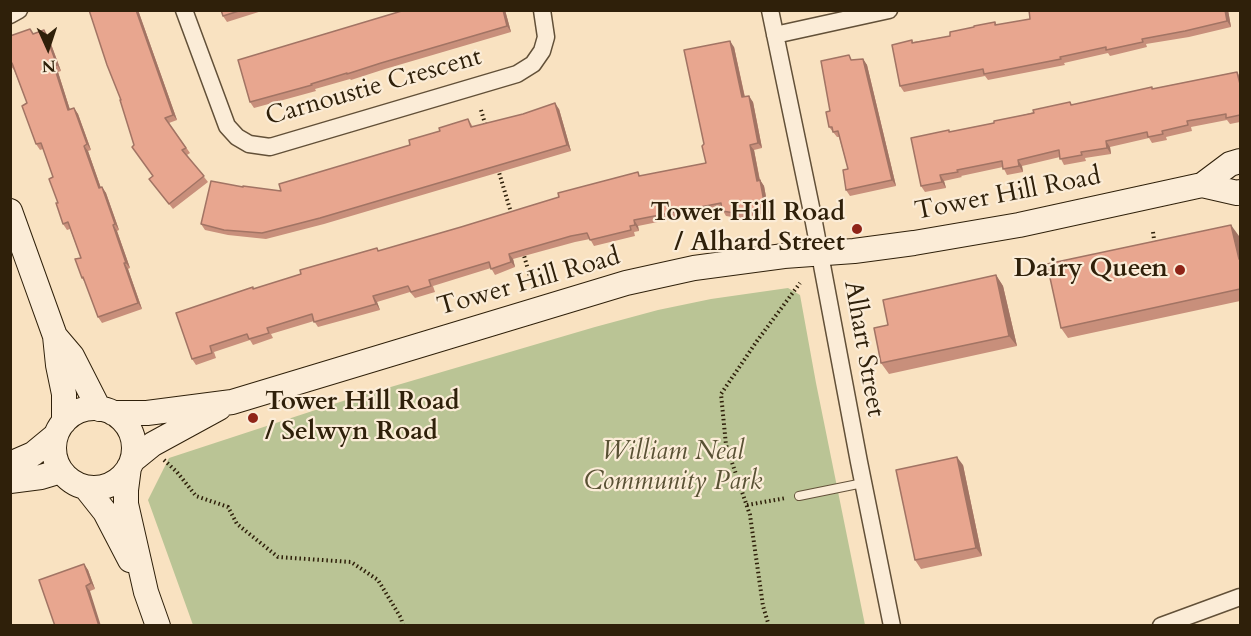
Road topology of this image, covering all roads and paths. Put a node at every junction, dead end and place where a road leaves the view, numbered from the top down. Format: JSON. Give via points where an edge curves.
{"nodes":[{"id":1,"x":19,"y":10,"type":"edge"},
{"id":2,"x":184,"y":10,"type":"edge"},
{"id":3,"x":542,"y":10,"type":"edge"},
{"id":4,"x":770,"y":10,"type":"edge"},
{"id":5,"x":889,"y":10,"type":"edge"},
{"id":6,"x":10,"y":15,"type":"edge"},
{"id":7,"x":775,"y":35,"type":"junction"},
{"id":8,"x":481,"y":110,"type":"dead end"},
{"id":9,"x":488,"y":133,"type":"edge"},
{"id":10,"x":1240,"y":161,"type":"edge"},
{"id":11,"x":498,"y":167,"type":"edge"},
{"id":12,"x":1202,"y":185,"type":"junction"},
{"id":13,"x":1240,"y":192,"type":"edge"},
{"id":14,"x":10,"y":211,"type":"edge"},
{"id":15,"x":514,"y":224,"type":"edge"},
{"id":16,"x":1153,"y":232,"type":"dead end"},
{"id":17,"x":521,"y":246,"type":"edge"},
{"id":18,"x":1156,"y":249,"type":"edge"},
{"id":19,"x":820,"y":253,"type":"junction"},
{"id":20,"x":531,"y":280,"type":"dead end"},
{"id":21,"x":800,"y":284,"type":"dead end"},
{"id":22,"x":55,"y":336,"type":"junction"},
{"id":23,"x":232,"y":402,"type":"junction"},
{"id":24,"x":106,"y":411,"type":"junction"},
{"id":25,"x":60,"y":428,"type":"junction"},
{"id":26,"x":161,"y":458,"type":"dead end"},
{"id":27,"x":10,"y":464,"type":"edge"},
{"id":28,"x":131,"y":464,"type":"junction"},
{"id":29,"x":61,"y":471,"type":"junction"},
{"id":30,"x":10,"y":480,"type":"edge"},
{"id":31,"x":863,"y":483,"type":"junction"},
{"id":32,"x":87,"y":488,"type":"junction"},
{"id":33,"x":799,"y":496,"type":"joint"},
{"id":34,"x":747,"y":505,"type":"junction"},
{"id":35,"x":146,"y":592,"type":"junction"},
{"id":36,"x":1240,"y":597,"type":"edge"},
{"id":37,"x":158,"y":626,"type":"edge"},
{"id":38,"x":403,"y":626,"type":"edge"},
{"id":39,"x":769,"y":626,"type":"edge"},
{"id":40,"x":892,"y":626,"type":"edge"},
{"id":41,"x":1161,"y":626,"type":"edge"}],
"edges":[{"from":1,"to":6,"type":"street"},
{"from":2,"to":3,"type":"street","name":"Carnoustie Crescent","via":[[227,126],[249,144],[270,147],[517,74],[533,64],[542,51],[546,37]]},
{"from":4,"to":7,"type":"street","name":"Alhart Street"},
{"from":5,"to":7,"type":"street"},
{"from":7,"to":19,"type":"street","name":"Alhart Street"},
{"from":8,"to":9,"type":"path"},
{"from":10,"to":12,"type":"street","name":"Tower Hill Road"},
{"from":11,"to":15,"type":"path"},
{"from":12,"to":13,"type":"street","name":"Tower Hill Road"},
{"from":12,"to":19,"type":"street","name":"Tower Hill Road","via":[[961,236]]},
{"from":14,"to":22,"type":"street"},
{"from":16,"to":18,"type":"path"},
{"from":17,"to":20,"type":"path"},
{"from":19,"to":23,"type":"street","name":"Tower Hill Road","via":[[694,268],[626,283]]},
{"from":19,"to":31,"type":"street","name":"Alhart Street"},
{"from":21,"to":34,"type":"path","via":[[721,394],[726,445]]},
{"from":22,"to":24,"type":"street"},
{"from":22,"to":25,"type":"street","via":[[64,394]]},
{"from":23,"to":24,"type":"street","name":"Tower Hill Road","via":[[147,413]]},
{"from":23,"to":28,"type":"street","name":"Tower Hill Road","via":[[153,444]]},
{"from":24,"to":25,"type":"street","via":[[80,411]]},
{"from":24,"to":28,"type":"street","via":[[122,419],[129,428],[134,450]]},
{"from":25,"to":27,"type":"street","via":[[33,454]]},
{"from":25,"to":29,"type":"street","via":[[54,447]]},
{"from":26,"to":38,"type":"path","via":[[196,496],[228,507],[237,524],[278,557],[351,562],[378,580]]},
{"from":28,"to":32,"type":"street","via":[[111,485]]},
{"from":28,"to":35,"type":"street","via":[[126,504]]},
{"from":29,"to":30,"type":"street"},
{"from":29,"to":32,"type":"street"},
{"from":31,"to":33,"type":"lane"},
{"from":31,"to":40,"type":"street","name":"Alhart Street"},
{"from":32,"to":35,"type":"street","via":[[105,512]]},
{"from":33,"to":34,"type":"path"},
{"from":34,"to":39,"type":"path"},
{"from":35,"to":37,"type":"street"},
{"from":36,"to":41,"type":"street"}]}
